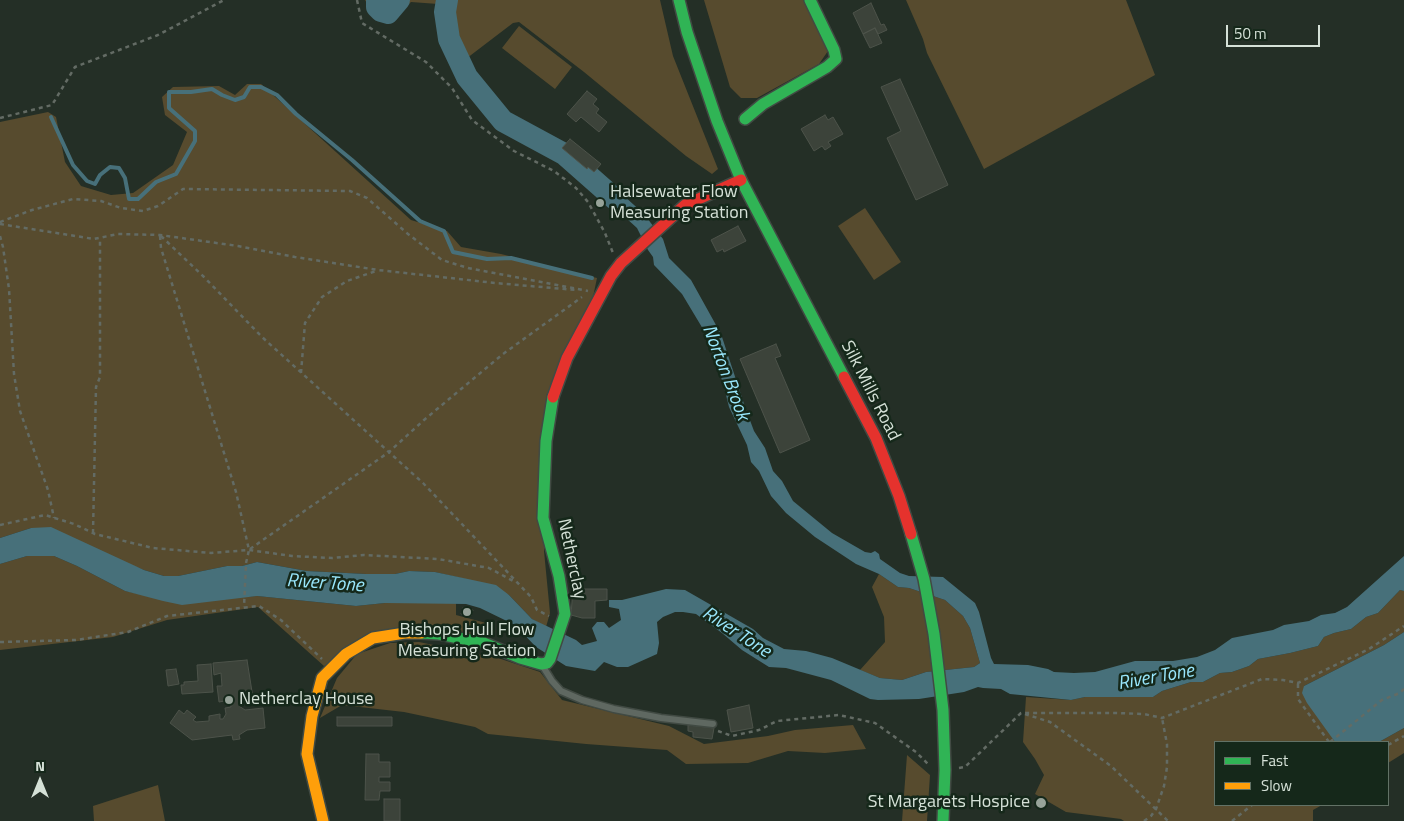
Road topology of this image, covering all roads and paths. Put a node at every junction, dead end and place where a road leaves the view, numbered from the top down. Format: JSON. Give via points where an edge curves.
{"nodes":[{"id":1,"x":224,"y":0,"type":"edge"},
{"id":2,"x":357,"y":0,"type":"edge"},
{"id":3,"x":679,"y":0,"type":"edge"},
{"id":4,"x":810,"y":0,"type":"edge"},
{"id":5,"x":0,"y":118,"type":"edge"},
{"id":6,"x":745,"y":119,"type":"dead end"},
{"id":7,"x":741,"y":180,"type":"junction"},
{"id":8,"x":0,"y":223,"type":"edge"},
{"id":9,"x":160,"y":235,"type":"junction"},
{"id":10,"x":0,"y":236,"type":"edge"},
{"id":11,"x":100,"y":238,"type":"junction"},
{"id":12,"x":621,"y":263,"type":"junction"},
{"id":13,"x":378,"y":270,"type":"junction"},
{"id":14,"x":588,"y":291,"type":"junction"},
{"id":15,"x":301,"y":373,"type":"junction"},
{"id":16,"x":389,"y":452,"type":"junction"},
{"id":17,"x":54,"y":518,"type":"junction"},
{"id":18,"x":0,"y":525,"type":"edge"},
{"id":19,"x":93,"y":533,"type":"junction"},
{"id":20,"x":249,"y":550,"type":"junction"},
{"id":21,"x":520,"y":586,"type":"junction"},
{"id":22,"x":244,"y":607,"type":"junction"},
{"id":23,"x":561,"y":626,"type":"junction"},
{"id":24,"x":1404,"y":626,"type":"edge"},
{"id":25,"x":0,"y":642,"type":"edge"},
{"id":26,"x":546,"y":661,"type":"junction"},
{"id":27,"x":331,"y":669,"type":"junction"},
{"id":28,"x":1298,"y":683,"type":"junction"},
{"id":29,"x":1404,"y":689,"type":"edge"},
{"id":30,"x":1021,"y":713,"type":"junction"},
{"id":31,"x":1162,"y":718,"type":"junction"},
{"id":32,"x":713,"y":724,"type":"joint"},
{"id":33,"x":1404,"y":736,"type":"edge"},
{"id":34,"x":1329,"y":741,"type":"edge"},
{"id":35,"x":1331,"y":741,"type":"edge"},
{"id":36,"x":1389,"y":744,"type":"edge"},
{"id":37,"x":945,"y":770,"type":"junction"},
{"id":38,"x":1251,"y":806,"type":"edge"},
{"id":39,"x":1156,"y":809,"type":"junction"},
{"id":40,"x":323,"y":821,"type":"edge"},
{"id":41,"x":943,"y":821,"type":"edge"},
{"id":42,"x":1144,"y":821,"type":"edge"},
{"id":43,"x":1168,"y":821,"type":"edge"},
{"id":44,"x":1232,"y":821,"type":"edge"}],
"edges":[{"from":1,"to":5,"type":"path","via":[[158,35],[75,67],[52,105]]},
{"from":2,"to":12,"type":"path","via":[[362,23],[426,62],[452,88],[472,120],[514,151],[554,171],[576,188],[588,202],[612,252]]},
{"from":3,"to":7,"type":"street","name":"Silk Mills Road","via":[[717,121]]},
{"from":4,"to":6,"type":"street","via":[[836,59],[763,104]]},
{"from":7,"to":12,"type":"street","name":"Netherclay","via":[[685,205]]},
{"from":7,"to":37,"type":"street","name":"Silk Mills Road","via":[[876,438],[899,496],[930,609],[943,710]]},
{"from":8,"to":11,"type":"path"},
{"from":8,"to":14,"type":"path","via":[[73,199],[101,201],[143,211],[158,206],[183,189],[350,191],[366,198],[442,260]]},
{"from":9,"to":11,"type":"path","via":[[134,233]]},
{"from":9,"to":13,"type":"path"},
{"from":9,"to":15,"type":"path"},
{"from":9,"to":20,"type":"path","via":[[161,248],[236,492]]},
{"from":10,"to":17,"type":"path","via":[[9,289],[14,374],[20,411],[48,490]]},
{"from":11,"to":19,"type":"path","via":[[100,377],[96,387]]},
{"from":12,"to":23,"type":"street","name":"Netherclay","via":[[567,358],[552,398],[546,441],[544,518],[563,599],[565,614]]},
{"from":13,"to":14,"type":"path"},
{"from":13,"to":15,"type":"path","via":[[347,281],[322,297],[305,323]]},
{"from":14,"to":16,"type":"path","via":[[592,291],[503,354]]},
{"from":15,"to":16,"type":"path"},
{"from":16,"to":20,"type":"path"},
{"from":16,"to":21,"type":"path","via":[[423,483]]},
{"from":17,"to":18,"type":"path","via":[[45,515]]},
{"from":17,"to":19,"type":"path"},
{"from":19,"to":20,"type":"path","via":[[153,548],[211,553]]},
{"from":20,"to":21,"type":"path","via":[[332,558],[364,555],[438,559],[489,568]]},
{"from":20,"to":22,"type":"path"},
{"from":21,"to":23,"type":"path","via":[[531,597],[537,610]]},
{"from":22,"to":25,"type":"path","via":[[167,616],[128,632],[76,640]]},
{"from":22,"to":27,"type":"path","via":[[259,606],[281,620]]},
{"from":23,"to":26,"type":"street","name":"Netherclay"},
{"from":24,"to":28,"type":"path","via":[[1369,649]]},
{"from":26,"to":27,"type":"street","via":[[520,658],[484,643],[439,634],[405,633],[373,638],[346,654]]},
{"from":26,"to":32,"type":"lane","via":[[552,680],[561,690],[582,700],[661,718]]},
{"from":27,"to":40,"type":"street","via":[[322,678],[315,697],[307,754]]},
{"from":28,"to":31,"type":"path","via":[[1262,679]]},
{"from":28,"to":34,"type":"path","via":[[1298,699]]},
{"from":29,"to":35,"type":"path","via":[[1382,700]]},
{"from":30,"to":31,"type":"path","via":[[1144,714]]},
{"from":30,"to":37,"type":"path","via":[[965,767]]},
{"from":30,"to":39,"type":"path","via":[[1050,722],[1111,766]]},
{"from":31,"to":39,"type":"path","via":[[1167,768]]},
{"from":32,"to":37,"type":"path","via":[[717,731],[732,736],[759,730],[777,721],[840,715],[875,723],[933,768]]},
{"from":33,"to":36,"type":"path"},
{"from":37,"to":41,"type":"street","name":"Silk Mills Road"},
{"from":38,"to":44,"type":"path"},
{"from":39,"to":42,"type":"path"},
{"from":39,"to":43,"type":"path"}]}
